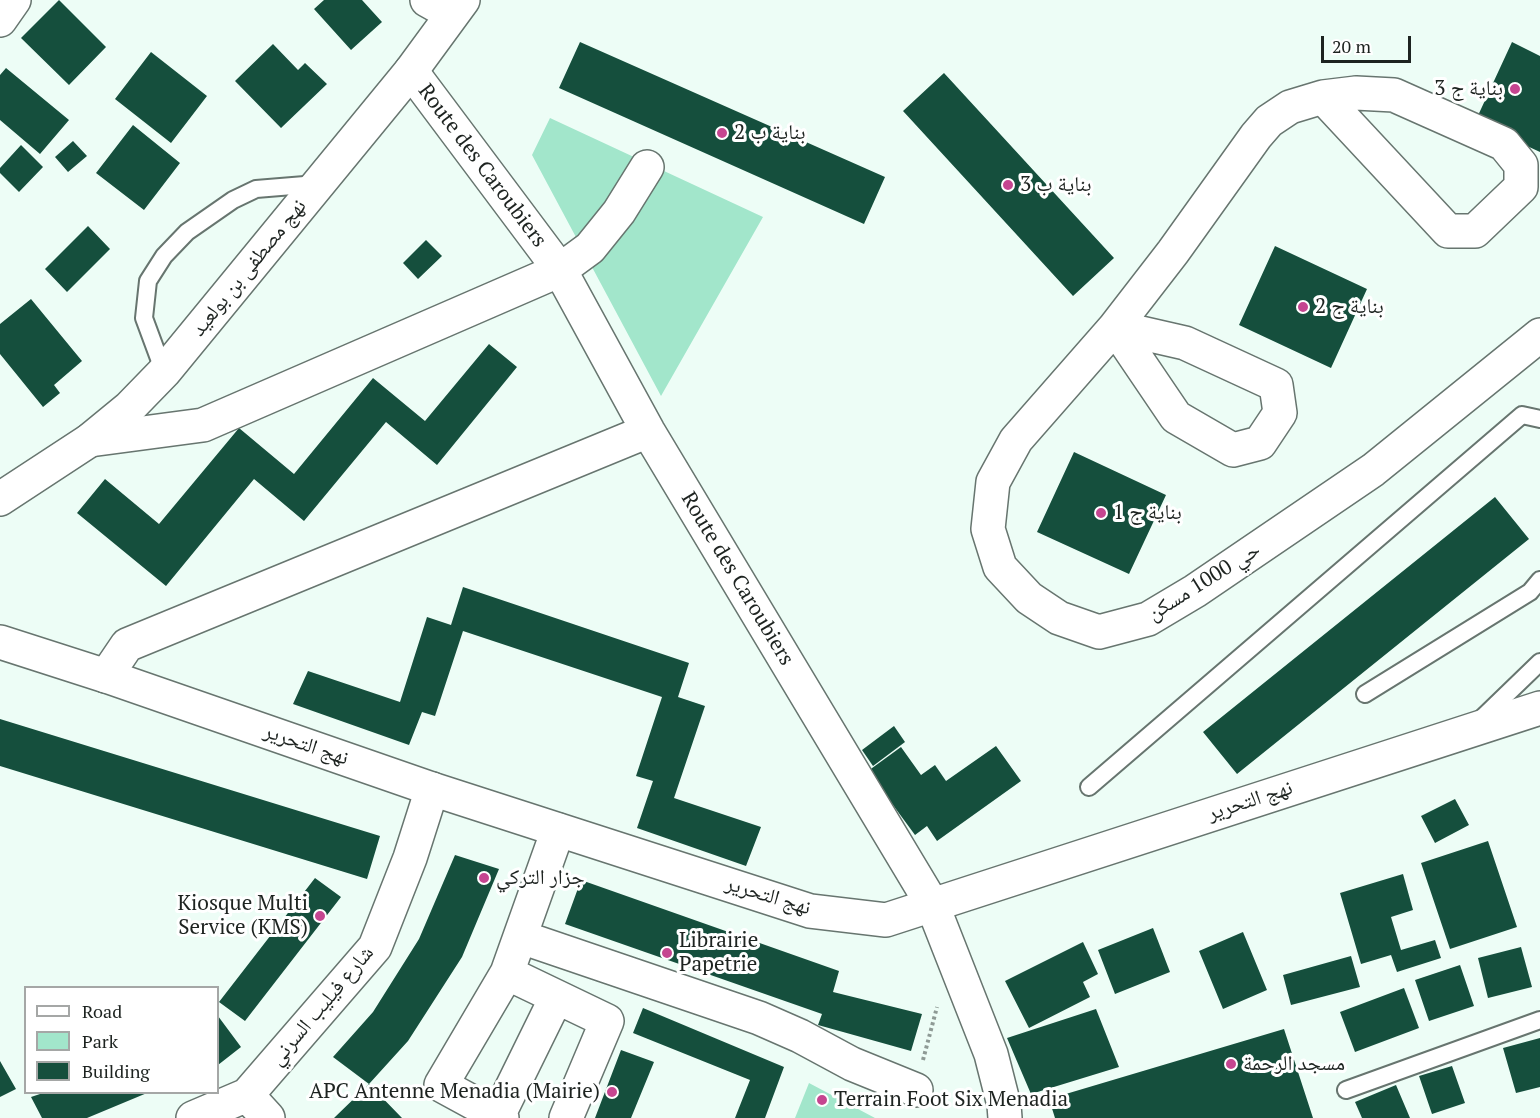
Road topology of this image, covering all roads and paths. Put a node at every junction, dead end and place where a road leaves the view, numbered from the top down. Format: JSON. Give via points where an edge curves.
{"nodes":[{"id":1,"x":14,"y":0,"type":"edge"},
{"id":2,"x":447,"y":5,"type":"edge"},
{"id":3,"x":0,"y":20,"type":"edge"},
{"id":4,"x":411,"y":71,"type":"junction"},
{"id":5,"x":1323,"y":97,"type":"junction"},
{"id":6,"x":647,"y":167,"type":"dead end"},
{"id":7,"x":318,"y":184,"type":"junction"},
{"id":8,"x":560,"y":270,"type":"junction"},
{"id":9,"x":1115,"y":327,"type":"junction"},
{"id":10,"x":1540,"y":335,"type":"edge"},
{"id":11,"x":164,"y":372,"type":"junction"},
{"id":12,"x":1540,"y":419,"type":"edge"},
{"id":13,"x":648,"y":431,"type":"junction"},
{"id":14,"x":90,"y":440,"type":"junction"},
{"id":15,"x":0,"y":499,"type":"edge"},
{"id":16,"x":1540,"y":580,"type":"edge"},
{"id":17,"x":0,"y":642,"type":"edge"},
{"id":18,"x":1540,"y":662,"type":"edge"},
{"id":19,"x":106,"y":676,"type":"junction"},
{"id":20,"x":1365,"y":694,"type":"dead end"},
{"id":21,"x":1540,"y":708,"type":"edge"},
{"id":22,"x":1468,"y":731,"type":"junction"},
{"id":23,"x":1089,"y":787,"type":"dead end"},
{"id":24,"x":432,"y":789,"type":"junction"},
{"id":25,"x":558,"y":830,"type":"junction"},
{"id":26,"x":932,"y":904,"type":"junction"},
{"id":27,"x":520,"y":937,"type":"junction"},
{"id":28,"x":507,"y":973,"type":"junction"},
{"id":29,"x":966,"y":994,"type":"junction"},
{"id":30,"x":556,"y":998,"type":"junction"},
{"id":31,"x":1540,"y":1020,"type":"edge"},
{"id":32,"x":916,"y":1090,"type":"joint"},
{"id":33,"x":1346,"y":1090,"type":"dead end"},
{"id":34,"x":257,"y":1107,"type":"edge"},
{"id":35,"x":500,"y":1117,"type":"edge"},
{"id":36,"x":193,"y":1118,"type":"edge"},
{"id":37,"x":566,"y":1118,"type":"edge"},
{"id":38,"x":1005,"y":1118,"type":"edge"}],
"edges":[{"from":1,"to":3,"type":"street"},
{"from":2,"to":4,"type":"street","name":"نهج مصطفى بن بولعيد"},
{"from":4,"to":7,"type":"street","name":"نهج مصطفى بن بولعيد"},
{"from":4,"to":8,"type":"street","name":"Route des Caroubiers"},
{"from":5,"to":5,"type":"street","name":"حي 1000 مسكن","via":[[1448,231],[1475,231],[1521,187],[1521,165],[1504,144],[1394,95],[1356,93]]},
{"from":5,"to":9,"type":"street","name":"حي 1000 مسكن","via":[[1290,107],[1269,121]]},
{"from":6,"to":8,"type":"street","via":[[590,248]]},
{"from":7,"to":11,"type":"street","name":"نهج مصطفى بن بولعيد"},
{"from":7,"to":11,"type":"lane","via":[[256,189],[187,232],[164,256],[148,281],[144,318]]},
{"from":8,"to":13,"type":"street","name":"Route des Caroubiers"},
{"from":8,"to":14,"type":"street","via":[[203,425]]},
{"from":9,"to":9,"type":"street","via":[[1176,417],[1233,450],[1260,443],[1280,413],[1276,385],[1185,343]]},
{"from":9,"to":10,"type":"street","name":"حي 1000 مسكن","via":[[1016,440],[993,482],[988,530],[1000,567],[1029,598],[1059,618],[1100,632],[1148,620],[1195,591],[1373,470]]},
{"from":11,"to":14,"type":"street","name":"نهج مصطفى بن بولعيد"},
{"from":12,"to":23,"type":"lane","via":[[1522,415]]},
{"from":13,"to":19,"type":"street","via":[[127,645]]},
{"from":13,"to":26,"type":"street","name":"Route des Caroubiers"},
{"from":14,"to":15,"type":"street","name":"نهج مصطفى بن بولعيد"},
{"from":16,"to":20,"type":"lane","via":[[1530,592]]},
{"from":17,"to":19,"type":"street","name":"نهج التحرير"},
{"from":18,"to":22,"type":"lane"},
{"from":19,"to":24,"type":"street","name":"نهج التحرير"},
{"from":21,"to":22,"type":"street","name":"نهج التحرير"},
{"from":22,"to":26,"type":"street","name":"نهج التحرير"},
{"from":24,"to":25,"type":"street","name":"نهج التحرير"},
{"from":24,"to":34,"type":"street","name":"شارع فيليب السرني","via":[[375,947]]},
{"from":25,"to":26,"type":"street","name":"نهج التحرير","via":[[810,911],[886,920]]},
{"from":25,"to":27,"type":"street"},
{"from":26,"to":29,"type":"street","name":"Route des Caroubiers"},
{"from":27,"to":28,"type":"street"},
{"from":27,"to":32,"type":"street","via":[[759,1018],[852,1064]]},
{"from":28,"to":30,"type":"street"},
{"from":28,"to":35,"type":"street","via":[[441,1085]]},
{"from":29,"to":32,"type":"path","via":[[939,998]]},
{"from":29,"to":38,"type":"street","name":"Route des Caroubiers","via":[[991,1054]]},
{"from":30,"to":35,"type":"street"},
{"from":30,"to":37,"type":"street","via":[[607,1021]]},
{"from":31,"to":33,"type":"lane"},
{"from":34,"to":36,"type":"street","name":"شارع فيليب السرني"}]}
